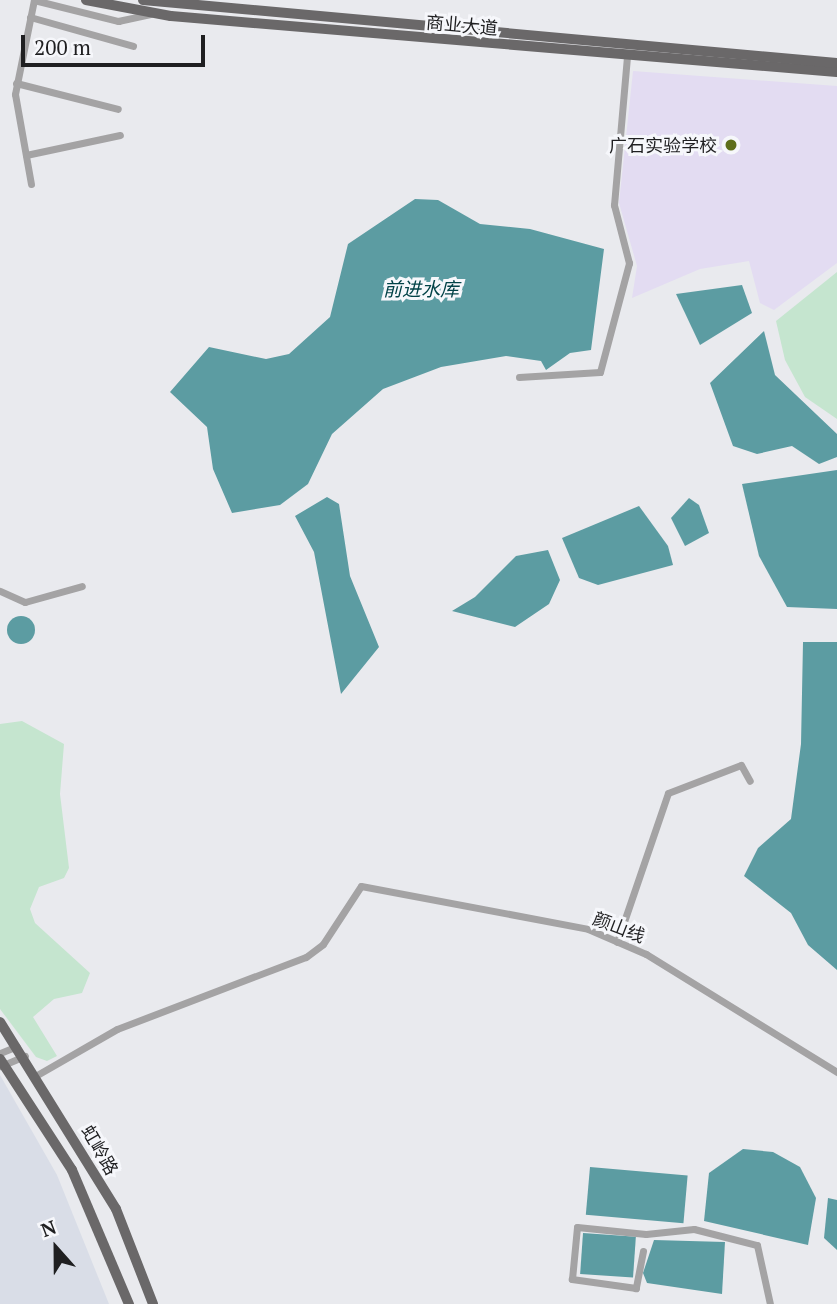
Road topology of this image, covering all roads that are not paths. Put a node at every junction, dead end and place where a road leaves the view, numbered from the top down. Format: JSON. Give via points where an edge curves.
{"nodes":[{"id":1,"x":34,"y":0,"type":"edge"},
{"id":2,"x":86,"y":0,"type":"edge"},
{"id":3,"x":143,"y":0,"type":"edge"},
{"id":4,"x":150,"y":14,"type":"junction"},
{"id":5,"x":30,"y":17,"type":"junction"},
{"id":6,"x":134,"y":46,"type":"dead end"},
{"id":7,"x":627,"y":55,"type":"junction"},
{"id":8,"x":837,"y":62,"type":"edge"},
{"id":9,"x":837,"y":72,"type":"edge"},
{"id":10,"x":16,"y":83,"type":"junction"},
{"id":11,"x":118,"y":109,"type":"dead end"},
{"id":12,"x":120,"y":135,"type":"dead end"},
{"id":13,"x":26,"y":155,"type":"junction"},
{"id":14,"x":31,"y":184,"type":"dead end"},
{"id":15,"x":519,"y":377,"type":"dead end"},
{"id":16,"x":82,"y":586,"type":"dead end"},
{"id":17,"x":0,"y":591,"type":"edge"},
{"id":18,"x":750,"y":781,"type":"dead end"},
{"id":19,"x":617,"y":942,"type":"junction"},
{"id":20,"x":0,"y":1023,"type":"edge"},
{"id":21,"x":18,"y":1046,"type":"junction"},
{"id":22,"x":25,"y":1056,"type":"junction"},
{"id":23,"x":1,"y":1061,"type":"edge"},
{"id":24,"x":837,"y":1072,"type":"edge"},
{"id":25,"x":37,"y":1075,"type":"junction"},
{"id":26,"x":643,"y":1251,"type":"dead end"},
{"id":27,"x":129,"y":1304,"type":"edge"},
{"id":28,"x":153,"y":1304,"type":"edge"},
{"id":29,"x":770,"y":1304,"type":"edge"}],
"edges":[{"from":1,"to":4,"type":"street","via":[[118,21]]},
{"from":1,"to":5,"type":"street"},
{"from":2,"to":4,"type":"main road","name":"商业大道"},
{"from":3,"to":8,"type":"main road","name":"商业大道"},
{"from":4,"to":7,"type":"main road","name":"商业大道"},
{"from":5,"to":6,"type":"street"},
{"from":5,"to":10,"type":"street"},
{"from":7,"to":9,"type":"main road","name":"商业大道"},
{"from":7,"to":15,"type":"street","via":[[614,205],[629,263],[600,372]]},
{"from":10,"to":11,"type":"street"},
{"from":10,"to":13,"type":"street"},
{"from":12,"to":13,"type":"street"},
{"from":13,"to":14,"type":"street"},
{"from":16,"to":17,"type":"street","via":[[25,602]]},
{"from":18,"to":19,"type":"street","via":[[740,765],[668,793]]},
{"from":19,"to":24,"type":"street","name":"颜山线"},
{"from":19,"to":25,"type":"street","name":"颜山线","via":[[588,929],[361,886],[323,944],[306,957],[117,1029]]},
{"from":20,"to":21,"type":"main road","name":"虹岭路"},
{"from":21,"to":22,"type":"main road","name":"虹岭路"},
{"from":21,"to":23,"type":"street"},
{"from":22,"to":23,"type":"street"},
{"from":22,"to":25,"type":"main road","name":"虹岭路"},
{"from":23,"to":27,"type":"main road","name":"虹岭路","via":[[72,1170]]},
{"from":25,"to":28,"type":"main road","name":"虹岭路","via":[[116,1209]]},
{"from":26,"to":29,"type":"street","via":[[636,1288],[572,1279],[577,1227],[646,1234],[694,1229],[757,1245]]}]}
